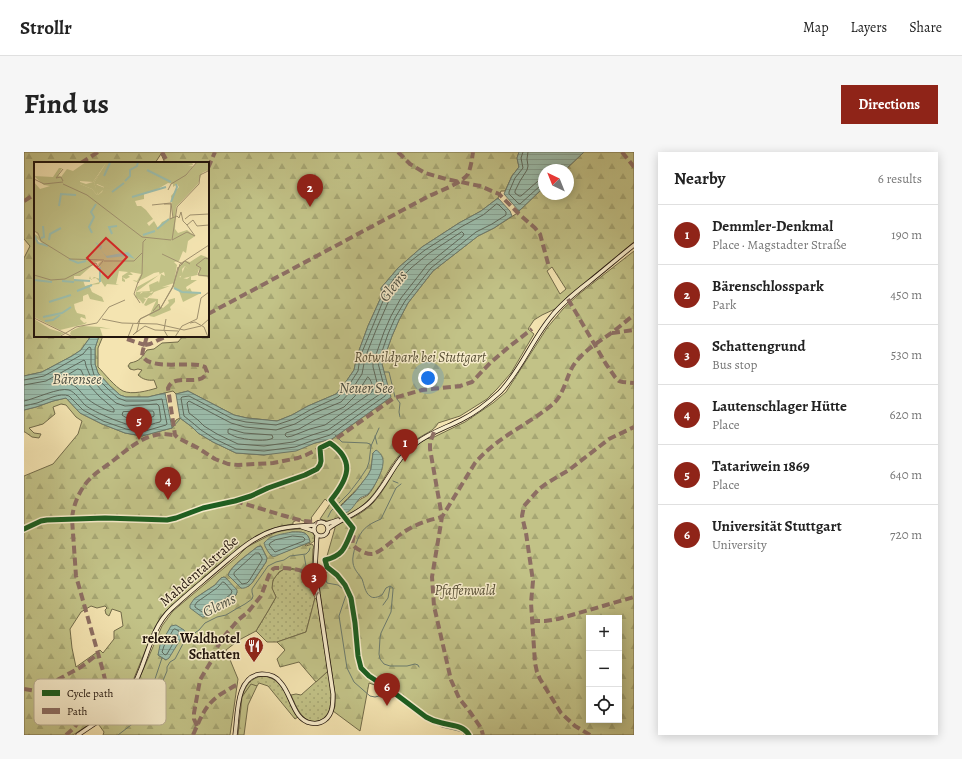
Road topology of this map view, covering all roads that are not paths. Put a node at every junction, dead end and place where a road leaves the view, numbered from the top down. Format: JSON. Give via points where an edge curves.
{"nodes":[{"id":1,"x":634,"y":245,"type":"edge"},
{"id":2,"x":349,"y":517,"type":"junction"},
{"id":3,"x":326,"y":524,"type":"junction"},
{"id":4,"x":315,"y":525,"type":"junction"},
{"id":5,"x":301,"y":526,"type":"junction"},
{"id":6,"x":328,"y":529,"type":"junction"},
{"id":7,"x":314,"y":531,"type":"junction"},
{"id":8,"x":317,"y":535,"type":"junction"},
{"id":9,"x":322,"y":536,"type":"junction"},
{"id":10,"x":317,"y":544,"type":"junction"},
{"id":11,"x":137,"y":679,"type":"edge"},
{"id":12,"x":92,"y":725,"type":"edge"},
{"id":13,"x":78,"y":735,"type":"edge"},
{"id":14,"x":235,"y":735,"type":"edge"}],
"edges":[{"from":1,"to":2,"type":"main road","via":[[574,294],[553,315],[502,390],[472,414],[412,446],[397,462],[370,502]]},
{"from":2,"to":3,"type":"main road"},
{"from":2,"to":6,"type":"main road"},
{"from":3,"to":4,"type":"main road","via":[[320,522]]},
{"from":3,"to":6,"type":"main road"},
{"from":4,"to":5,"type":"main road","name":"Mahdentalstraße"},
{"from":4,"to":7,"type":"main road"},
{"from":5,"to":7,"type":"main road","name":"Mahdentalstraße"},
{"from":5,"to":11,"type":"main road","name":"Mahdentalstraße","via":[[276,529],[253,540],[170,608],[157,626]]},
{"from":6,"to":9,"type":"main road"},
{"from":7,"to":8,"type":"main road"},
{"from":8,"to":9,"type":"main road"},
{"from":8,"to":10,"type":"main road"},
{"from":9,"to":10,"type":"main road"},
{"from":10,"to":14,"type":"main road","via":[[316,579],[333,694],[330,714],[320,723],[312,724],[306,721],[298,714],[280,682],[271,675],[260,674],[250,678],[241,690]]},
{"from":12,"to":13,"type":"main road","name":"Mahdentalstraße"}]}
